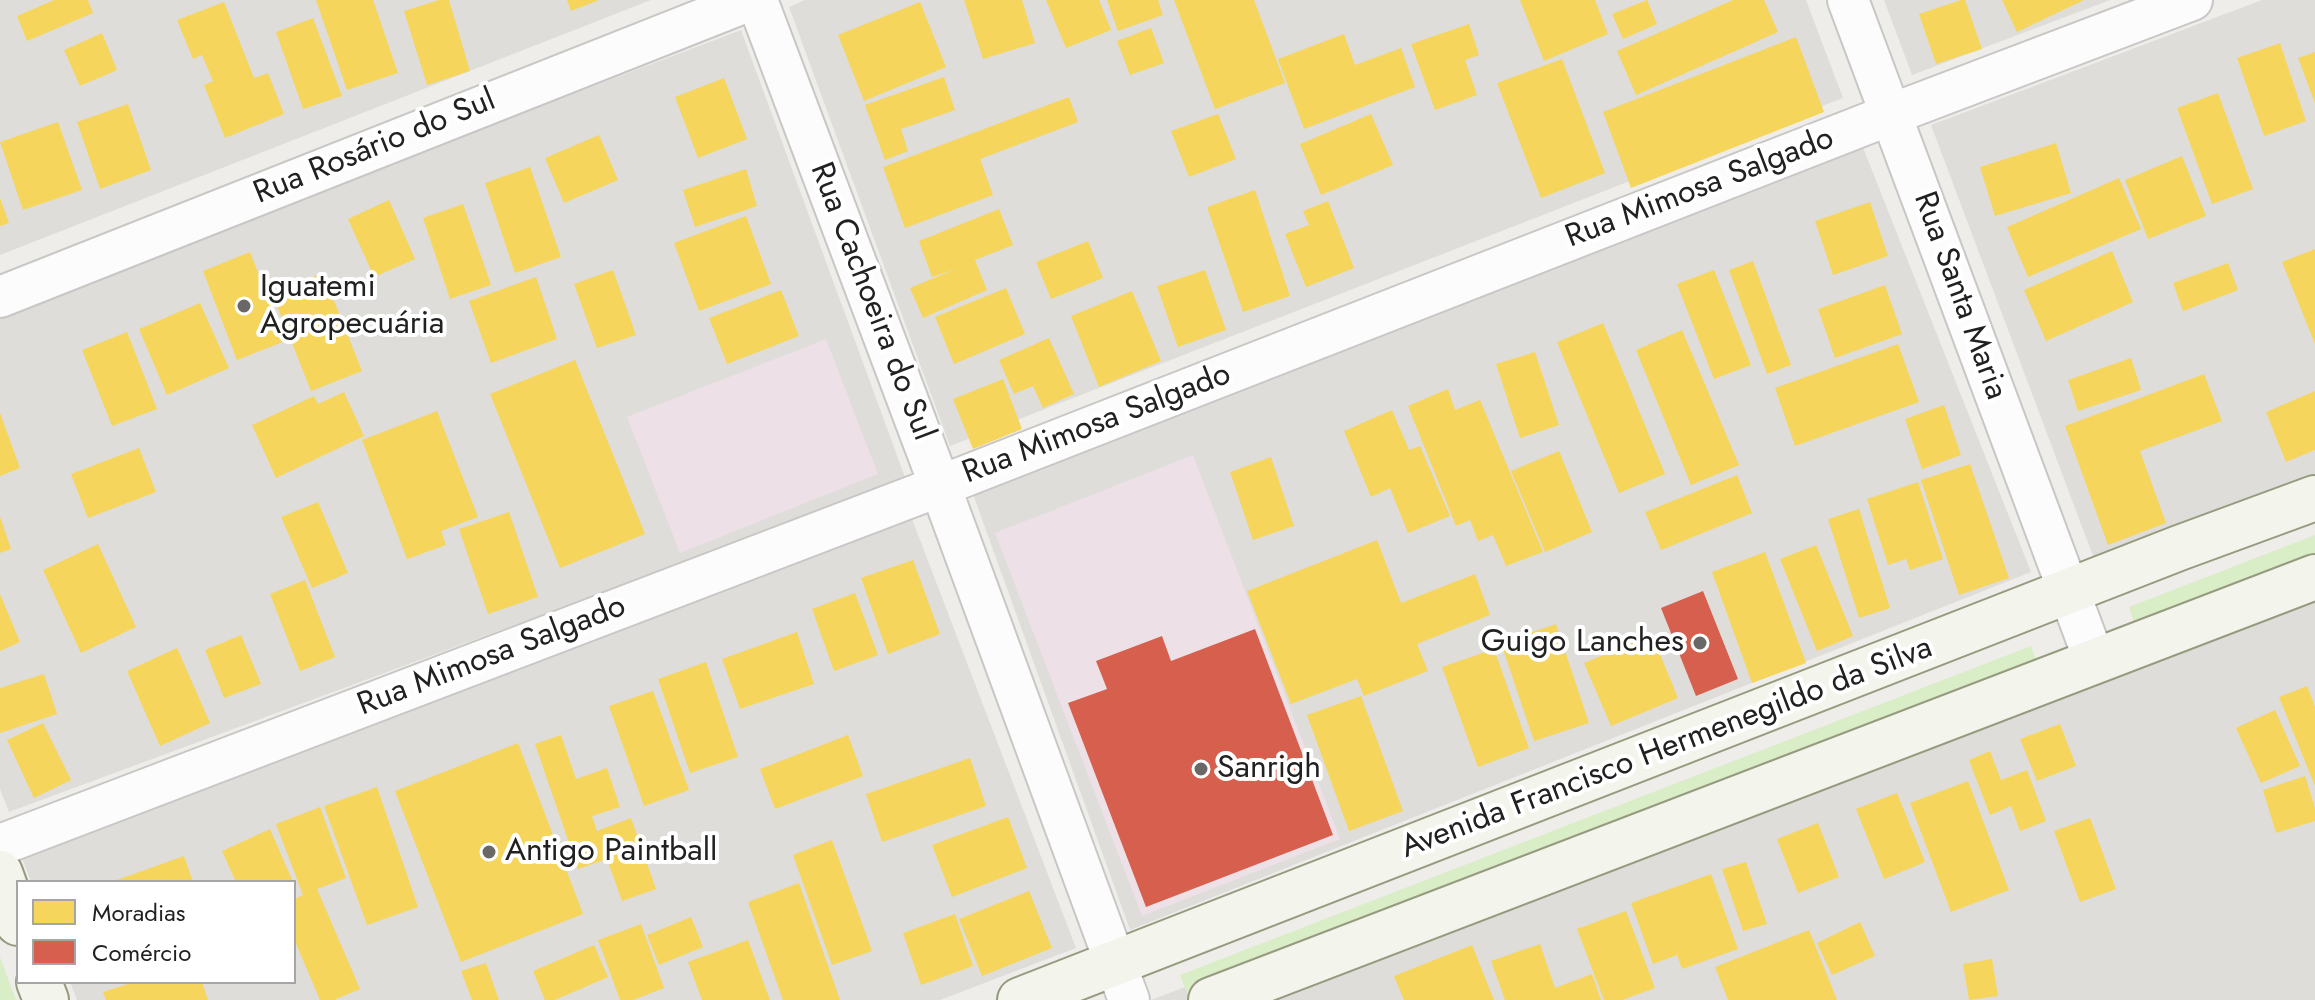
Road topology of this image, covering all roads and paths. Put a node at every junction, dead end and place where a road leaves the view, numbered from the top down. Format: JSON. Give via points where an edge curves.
{"nodes":[{"id":1,"x":751,"y":0,"type":"edge"},
{"id":2,"x":757,"y":0,"type":"edge"},
{"id":3,"x":1848,"y":0,"type":"edge"},
{"id":4,"x":2192,"y":0,"type":"edge"},
{"id":5,"x":1892,"y":114,"type":"junction"},
{"id":6,"x":0,"y":297,"type":"edge"},
{"id":7,"x":940,"y":486,"type":"junction"},
{"id":8,"x":2315,"y":498,"type":"edge"},
{"id":9,"x":2315,"y":577,"type":"edge"},
{"id":10,"x":2068,"y":592,"type":"junction"},
{"id":11,"x":2094,"y":659,"type":"junction"},
{"id":12,"x":0,"y":845,"type":"edge"},
{"id":13,"x":0,"y":873,"type":"edge"},
{"id":14,"x":16,"y":917,"type":"edge"},
{"id":15,"x":1122,"y":982,"type":"edge"},
{"id":16,"x":1020,"y":1000,"type":"edge"},
{"id":17,"x":1211,"y":1000,"type":"edge"}],
"edges":[{"from":1,"to":6,"type":"street","name":"Rua Rosário do Sul"},
{"from":2,"to":7,"type":"street","name":"Rua Cachoeira do Sul"},
{"from":3,"to":5,"type":"street","name":"Rua Santa Maria"},
{"from":4,"to":5,"type":"street","name":"Rua Mimosa Salgado"},
{"from":5,"to":7,"type":"street","name":"Rua Mimosa Salgado"},
{"from":5,"to":10,"type":"street","name":"Rua Santa Maria"},
{"from":7,"to":12,"type":"street","name":"Rua Mimosa Salgado"},
{"from":7,"to":15,"type":"street","name":"Rua Cachoeira do Sul"},
{"from":8,"to":10,"type":"main road","name":"Avenida Francisco Hermenegildo da Silva"},
{"from":9,"to":11,"type":"main road"},
{"from":10,"to":11,"type":"street","name":"Rua Santa Maria"},
{"from":10,"to":15,"type":"main road","name":"Avenida Francisco Hermenegildo da Silva"},
{"from":11,"to":17,"type":"main road"},
{"from":13,"to":14,"type":"main road"},
{"from":15,"to":16,"type":"main road","name":"Avenida Francisco Hermenegildo da Silva"}]}
